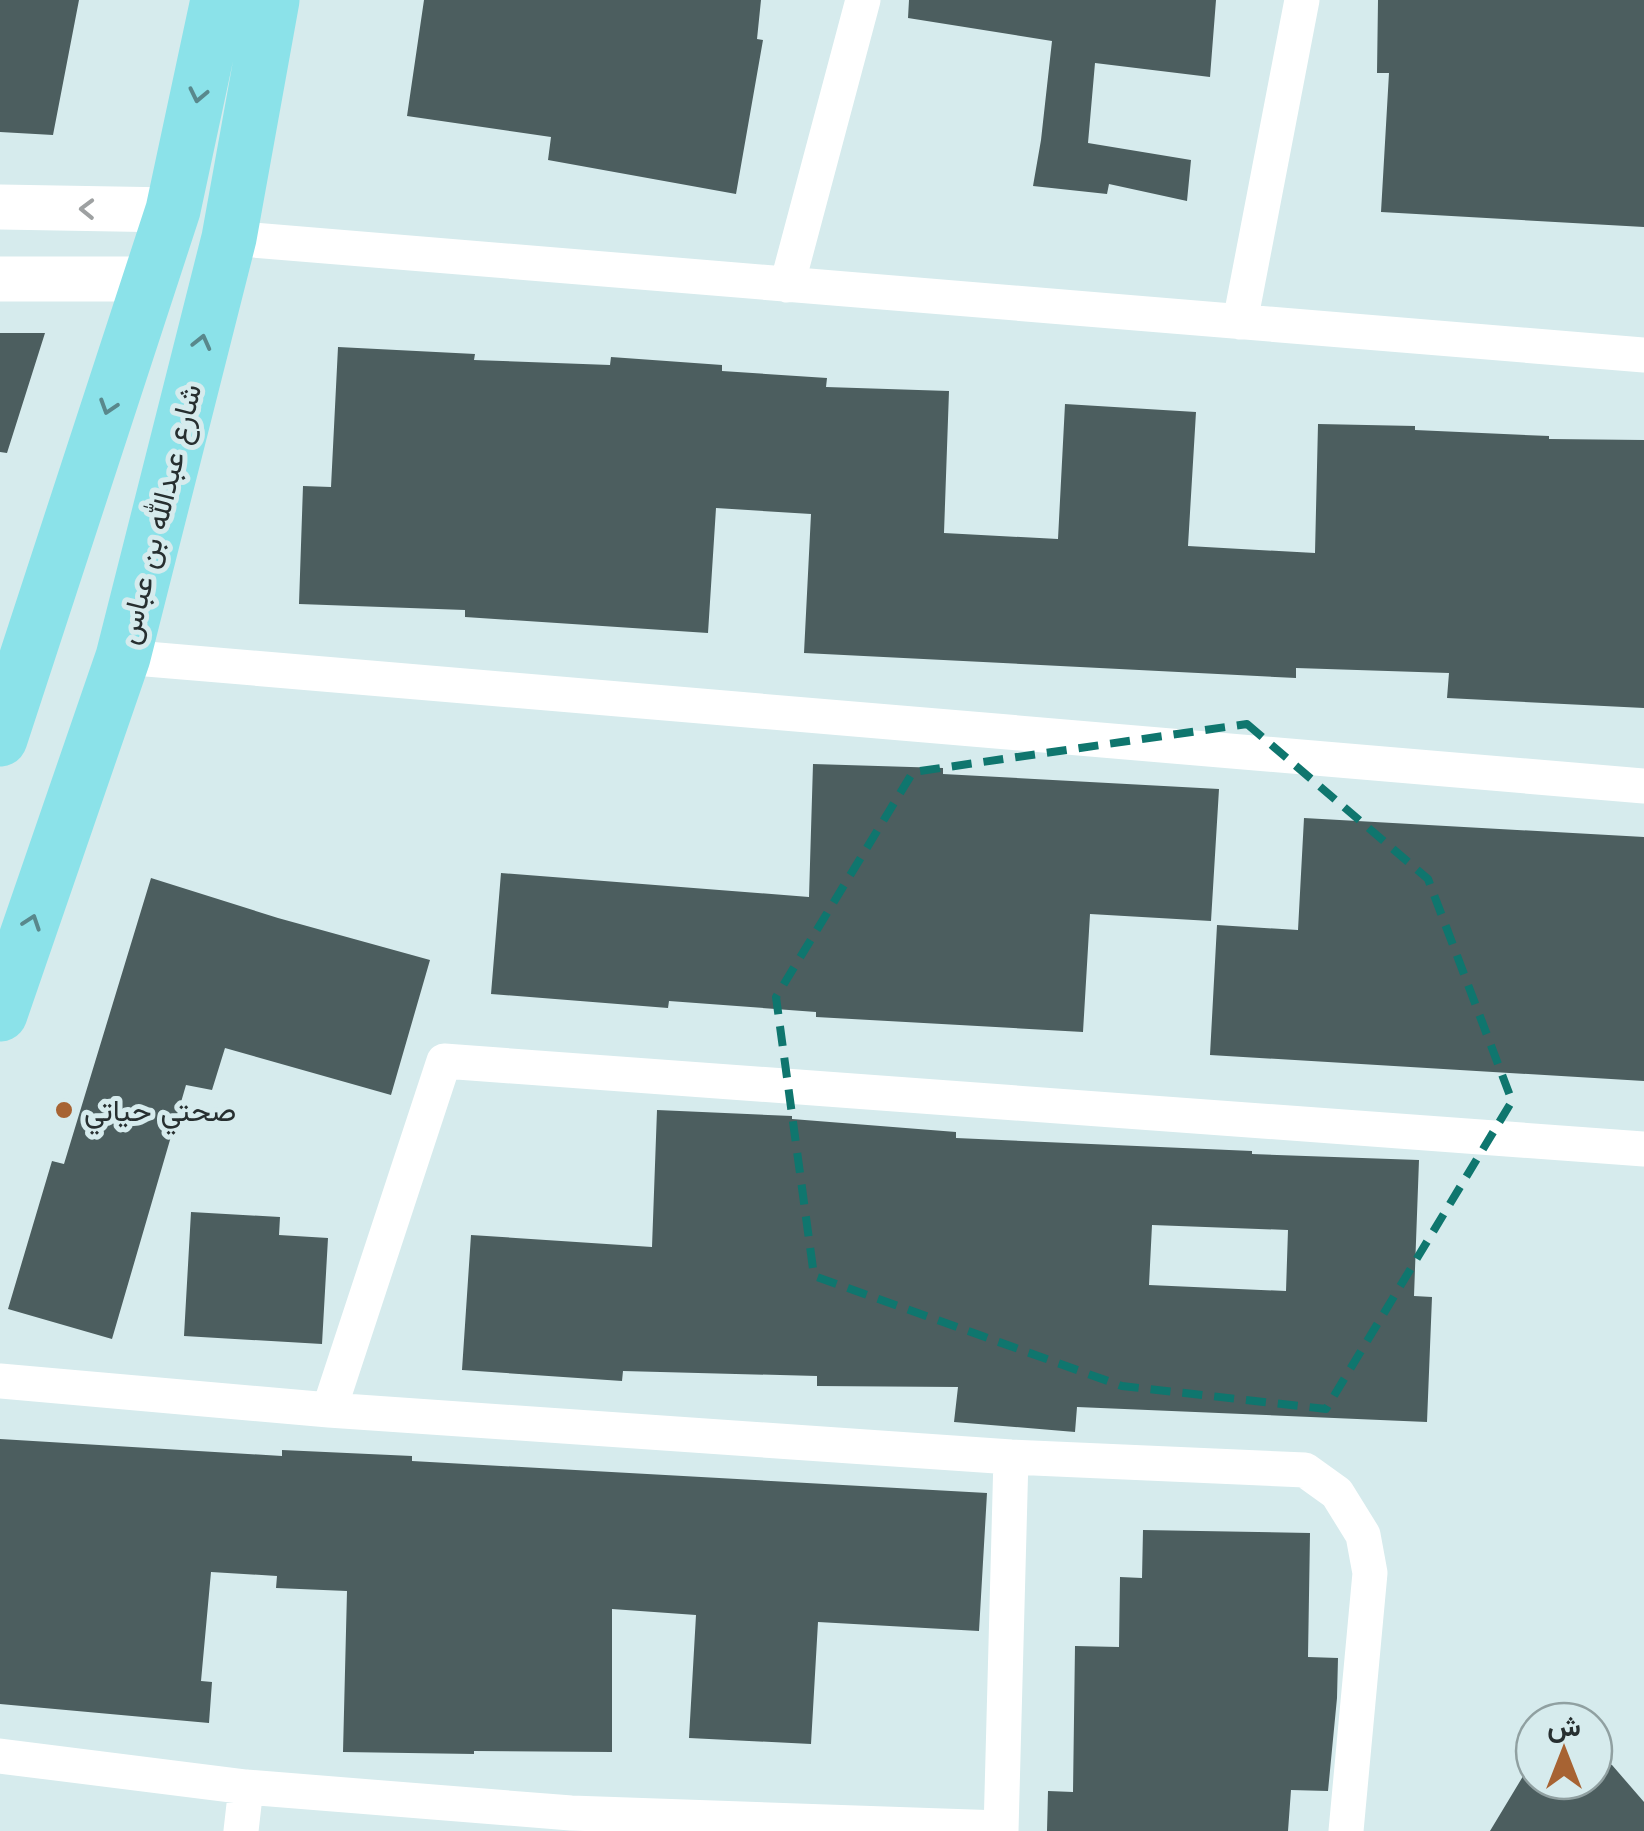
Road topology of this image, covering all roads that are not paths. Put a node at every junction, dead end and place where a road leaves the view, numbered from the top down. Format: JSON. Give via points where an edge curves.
{"nodes":[{"id":1,"x":218,"y":0,"type":"edge"},
{"id":2,"x":272,"y":0,"type":"edge"},
{"id":3,"x":863,"y":0,"type":"edge"},
{"id":4,"x":1302,"y":0,"type":"edge"},
{"id":5,"x":0,"y":207,"type":"edge"},
{"id":6,"x":173,"y":210,"type":"junction"},
{"id":7,"x":229,"y":238,"type":"junction"},
{"id":8,"x":0,"y":279,"type":"edge"},
{"id":9,"x":150,"y":280,"type":"junction"},
{"id":10,"x":788,"y":285,"type":"junction"},
{"id":11,"x":1240,"y":322,"type":"junction"},
{"id":12,"x":1644,"y":355,"type":"edge"},
{"id":13,"x":123,"y":656,"type":"junction"},
{"id":14,"x":0,"y":739,"type":"edge"},
{"id":15,"x":1644,"y":786,"type":"edge"},
{"id":16,"x":0,"y":1014,"type":"edge"},
{"id":17,"x":1644,"y":1149,"type":"edge"},
{"id":18,"x":0,"y":1381,"type":"edge"},
{"id":19,"x":329,"y":1410,"type":"junction"},
{"id":20,"x":1011,"y":1458,"type":"junction"},
{"id":21,"x":0,"y":1756,"type":"edge"},
{"id":22,"x":246,"y":1787,"type":"junction"},
{"id":23,"x":570,"y":1822,"type":"edge"},
{"id":24,"x":1001,"y":1830,"type":"edge"},
{"id":25,"x":240,"y":1831,"type":"edge"},
{"id":26,"x":1346,"y":1831,"type":"edge"}],
"edges":[{"from":1,"to":6,"type":"main road","one_way":true},
{"from":2,"to":7,"type":"main road","name":"شارع عبدالله بن عباس"},
{"from":3,"to":10,"type":"street"},
{"from":4,"to":11,"type":"street"},
{"from":6,"to":5,"type":"street","one_way":true},
{"from":6,"to":9,"type":"main road"},
{"from":7,"to":10,"type":"street"},
{"from":13,"to":7,"type":"main road","name":"شارع عبدالله بن عباس","one_way":true},
{"from":8,"to":9,"type":"street"},
{"from":9,"to":14,"type":"main road","one_way":true},
{"from":10,"to":11,"type":"street"},
{"from":11,"to":12,"type":"street"},
{"from":13,"to":15,"type":"street"},
{"from":16,"to":13,"type":"main road","name":"شارع عبدالله بن عباس","one_way":true},
{"from":17,"to":19,"type":"street","via":[[444,1061]]},
{"from":18,"to":19,"type":"street"},
{"from":19,"to":20,"type":"street"},
{"from":20,"to":24,"type":"street"},
{"from":20,"to":26,"type":"street","via":[[1304,1470],[1337,1494],[1362,1535],[1370,1573]]},
{"from":21,"to":22,"type":"street"},
{"from":22,"to":23,"type":"street"},
{"from":22,"to":25,"type":"street"},
{"from":23,"to":24,"type":"street"}]}
